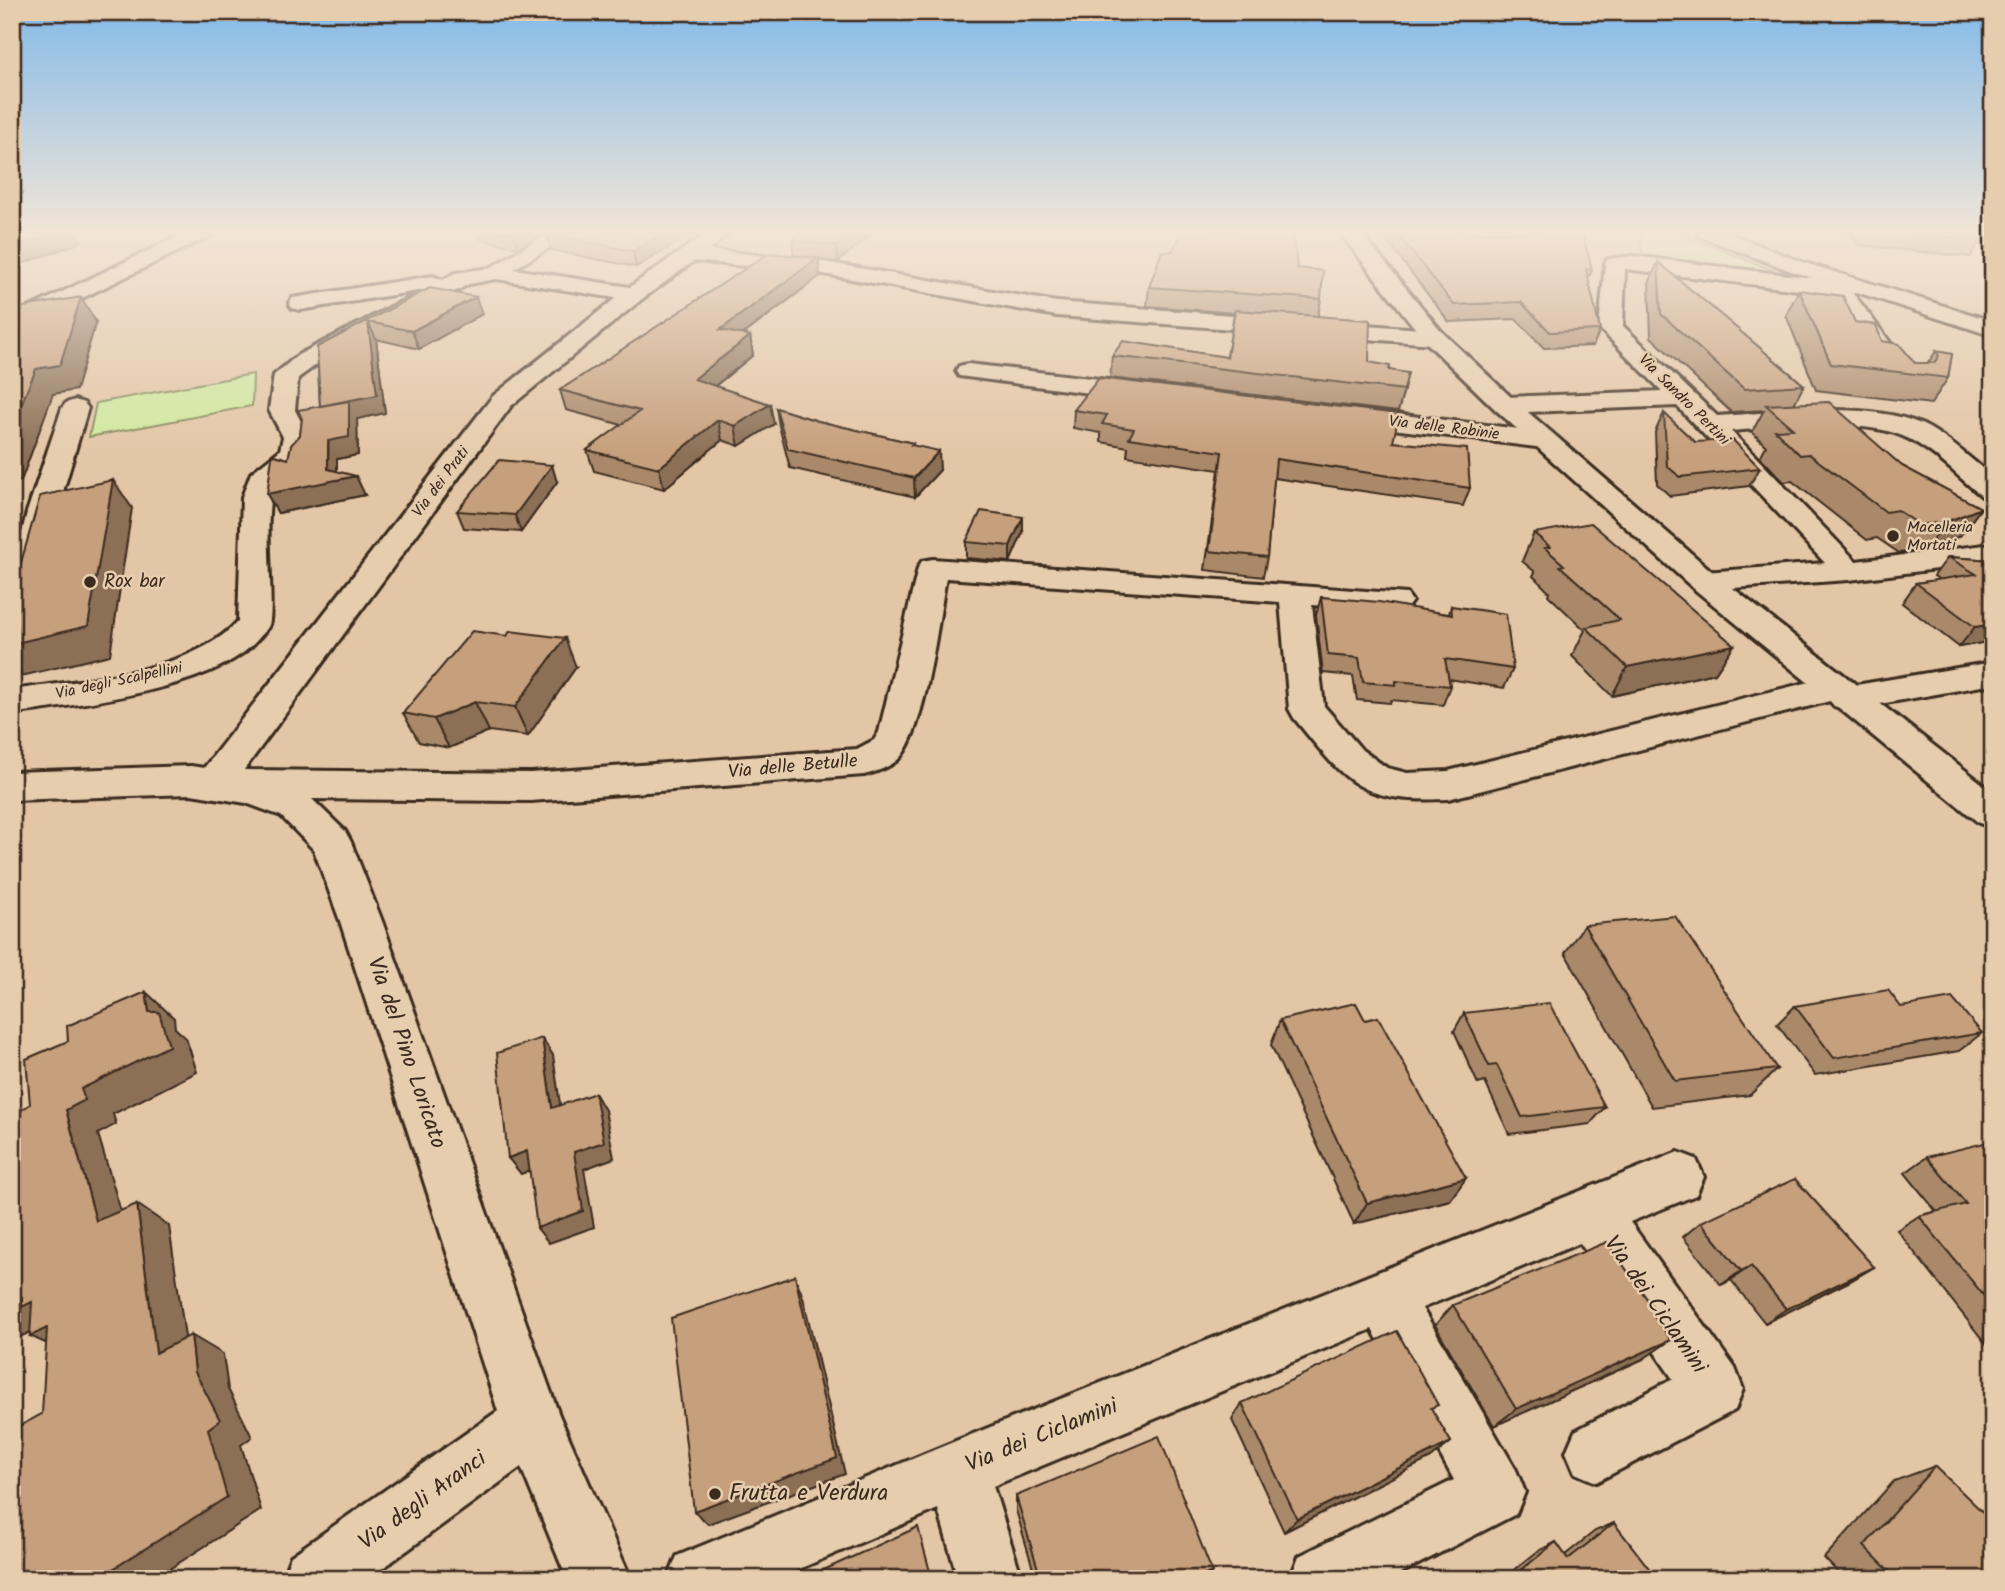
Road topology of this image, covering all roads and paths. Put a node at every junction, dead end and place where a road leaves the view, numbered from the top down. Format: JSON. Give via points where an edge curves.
{"nodes":[{"id":1,"x":51,"y":306,"type":"edge"},
{"id":2,"x":409,"y":306,"type":"edge"},
{"id":3,"x":620,"y":306,"type":"edge"},
{"id":4,"x":1022,"y":306,"type":"edge"},
{"id":5,"x":1039,"y":306,"type":"edge"},
{"id":6,"x":1409,"y":306,"type":"edge"},
{"id":7,"x":1612,"y":306,"type":"edge"},
{"id":8,"x":1859,"y":306,"type":"edge"},
{"id":9,"x":1913,"y":306,"type":"edge"},
{"id":10,"x":1217,"y":321,"type":"junction"},
{"id":11,"x":12,"y":325,"type":"edge"},
{"id":12,"x":1993,"y":329,"type":"edge"},
{"id":13,"x":1434,"y":337,"type":"junction"},
{"id":14,"x":1148,"y":338,"type":"dead end"},
{"id":15,"x":1213,"y":345,"type":"dead end"},
{"id":16,"x":968,"y":371,"type":"dead end"},
{"id":17,"x":1908,"y":382,"type":"edge"},
{"id":18,"x":1163,"y":394,"type":"edge"},
{"id":19,"x":1683,"y":398,"type":"junction"},
{"id":20,"x":1504,"y":405,"type":"junction"},
{"id":21,"x":75,"y":408,"type":"dead end"},
{"id":22,"x":1315,"y":413,"type":"edge"},
{"id":23,"x":1710,"y":424,"type":"junction"},
{"id":24,"x":1544,"y":440,"type":"junction"},
{"id":25,"x":1993,"y":491,"type":"edge"},
{"id":26,"x":42,"y":512,"type":"junction"},
{"id":27,"x":12,"y":517,"type":"edge"},
{"id":28,"x":1993,"y":553,"type":"edge"},
{"id":29,"x":1849,"y":571,"type":"junction"},
{"id":30,"x":1704,"y":581,"type":"junction"},
{"id":31,"x":1295,"y":594,"type":"junction"},
{"id":32,"x":1396,"y":601,"type":"dead end"},
{"id":33,"x":12,"y":644,"type":"edge"},
{"id":34,"x":1993,"y":673,"type":"edge"},
{"id":35,"x":1840,"y":693,"type":"junction"},
{"id":36,"x":12,"y":702,"type":"edge"},
{"id":37,"x":213,"y":784,"type":"junction"},
{"id":38,"x":12,"y":786,"type":"edge"},
{"id":39,"x":1993,"y":813,"type":"edge"},
{"id":40,"x":1678,"y":1177,"type":"dead end"},
{"id":41,"x":1592,"y":1214,"type":"junction"},
{"id":42,"x":1385,"y":1298,"type":"junction"},
{"id":43,"x":532,"y":1423,"type":"junction"},
{"id":44,"x":1597,"y":1452,"type":"dead end"},
{"id":45,"x":958,"y":1470,"type":"junction"},
{"id":46,"x":314,"y":1579,"type":"edge"},
{"id":47,"x":599,"y":1579,"type":"edge"},
{"id":48,"x":700,"y":1579,"type":"edge"},
{"id":49,"x":990,"y":1579,"type":"edge"},
{"id":50,"x":1322,"y":1579,"type":"edge"}],
"edges":[{"from":1,"to":11,"type":"street"},
{"from":2,"to":36,"type":"street","name":"Via degli Scalpellini","via":[[286,374],[282,410],[296,437],[293,453],[265,473],[256,497],[254,623],[233,645],[192,665],[99,688]]},
{"from":3,"to":37,"type":"street","name":"Via dei Prati","via":[[502,401]]},
{"from":4,"to":14,"type":"street","via":[[1044,327]]},
{"from":5,"to":10,"type":"street"},
{"from":6,"to":13,"type":"street"},
{"from":7,"to":19,"type":"street","name":"Via Sandro Pertini","via":[[1611,328]]},
{"from":8,"to":17,"type":"street"},
{"from":9,"to":12,"type":"street"},
{"from":10,"to":13,"type":"street"},
{"from":10,"to":15,"type":"street"},
{"from":13,"to":20,"type":"street"},
{"from":16,"to":18,"type":"street"},
{"from":19,"to":20,"type":"street"},
{"from":19,"to":23,"type":"street","name":"Via Sandro Pertini"},
{"from":20,"to":24,"type":"street"},
{"from":21,"to":26,"type":"street"},
{"from":22,"to":24,"type":"street","name":"Via delle Robinie"},
{"from":23,"to":25,"type":"street","via":[[1821,420],[1915,430]]},
{"from":23,"to":29,"type":"street","name":"Via Sandro Pertini"},
{"from":24,"to":30,"type":"street"},
{"from":26,"to":27,"type":"street"},
{"from":26,"to":33,"type":"street"},
{"from":28,"to":29,"type":"street"},
{"from":29,"to":30,"type":"street"},
{"from":30,"to":35,"type":"street"},
{"from":31,"to":32,"type":"street","name":"Via delle Betulle"},
{"from":31,"to":35,"type":"street","via":[[1307,709],[1349,759],[1376,779],[1407,786],[1448,785]]},
{"from":31,"to":37,"type":"street","name":"Via delle Betulle","via":[[933,568],[897,733],[887,749],[864,762],[531,787]]},
{"from":34,"to":35,"type":"street"},
{"from":35,"to":39,"type":"street"},
{"from":37,"to":38,"type":"street","name":"Via del Pino Loricato","via":[[191,780]]},
{"from":37,"to":43,"type":"street","name":"Via del Pino Loricato","via":[[251,790],[295,806],[331,842]]},
{"from":40,"to":41,"type":"street","name":"Via dei Ciclamini"},
{"from":41,"to":42,"type":"street","name":"Via dei Ciclamini"},
{"from":41,"to":44,"type":"street","name":"Via dei Ciclamini","via":[[1714,1390]]},
{"from":42,"to":45,"type":"street","name":"Via dei Ciclamini"},
{"from":42,"to":50,"type":"street","via":[[1494,1492]]},
{"from":43,"to":46,"type":"street","name":"Via degli Aranci"},
{"from":43,"to":47,"type":"street","name":"Via del Pino Loricato"},
{"from":45,"to":48,"type":"street","name":"Via dei Ciclamini"},
{"from":45,"to":49,"type":"street"}]}
